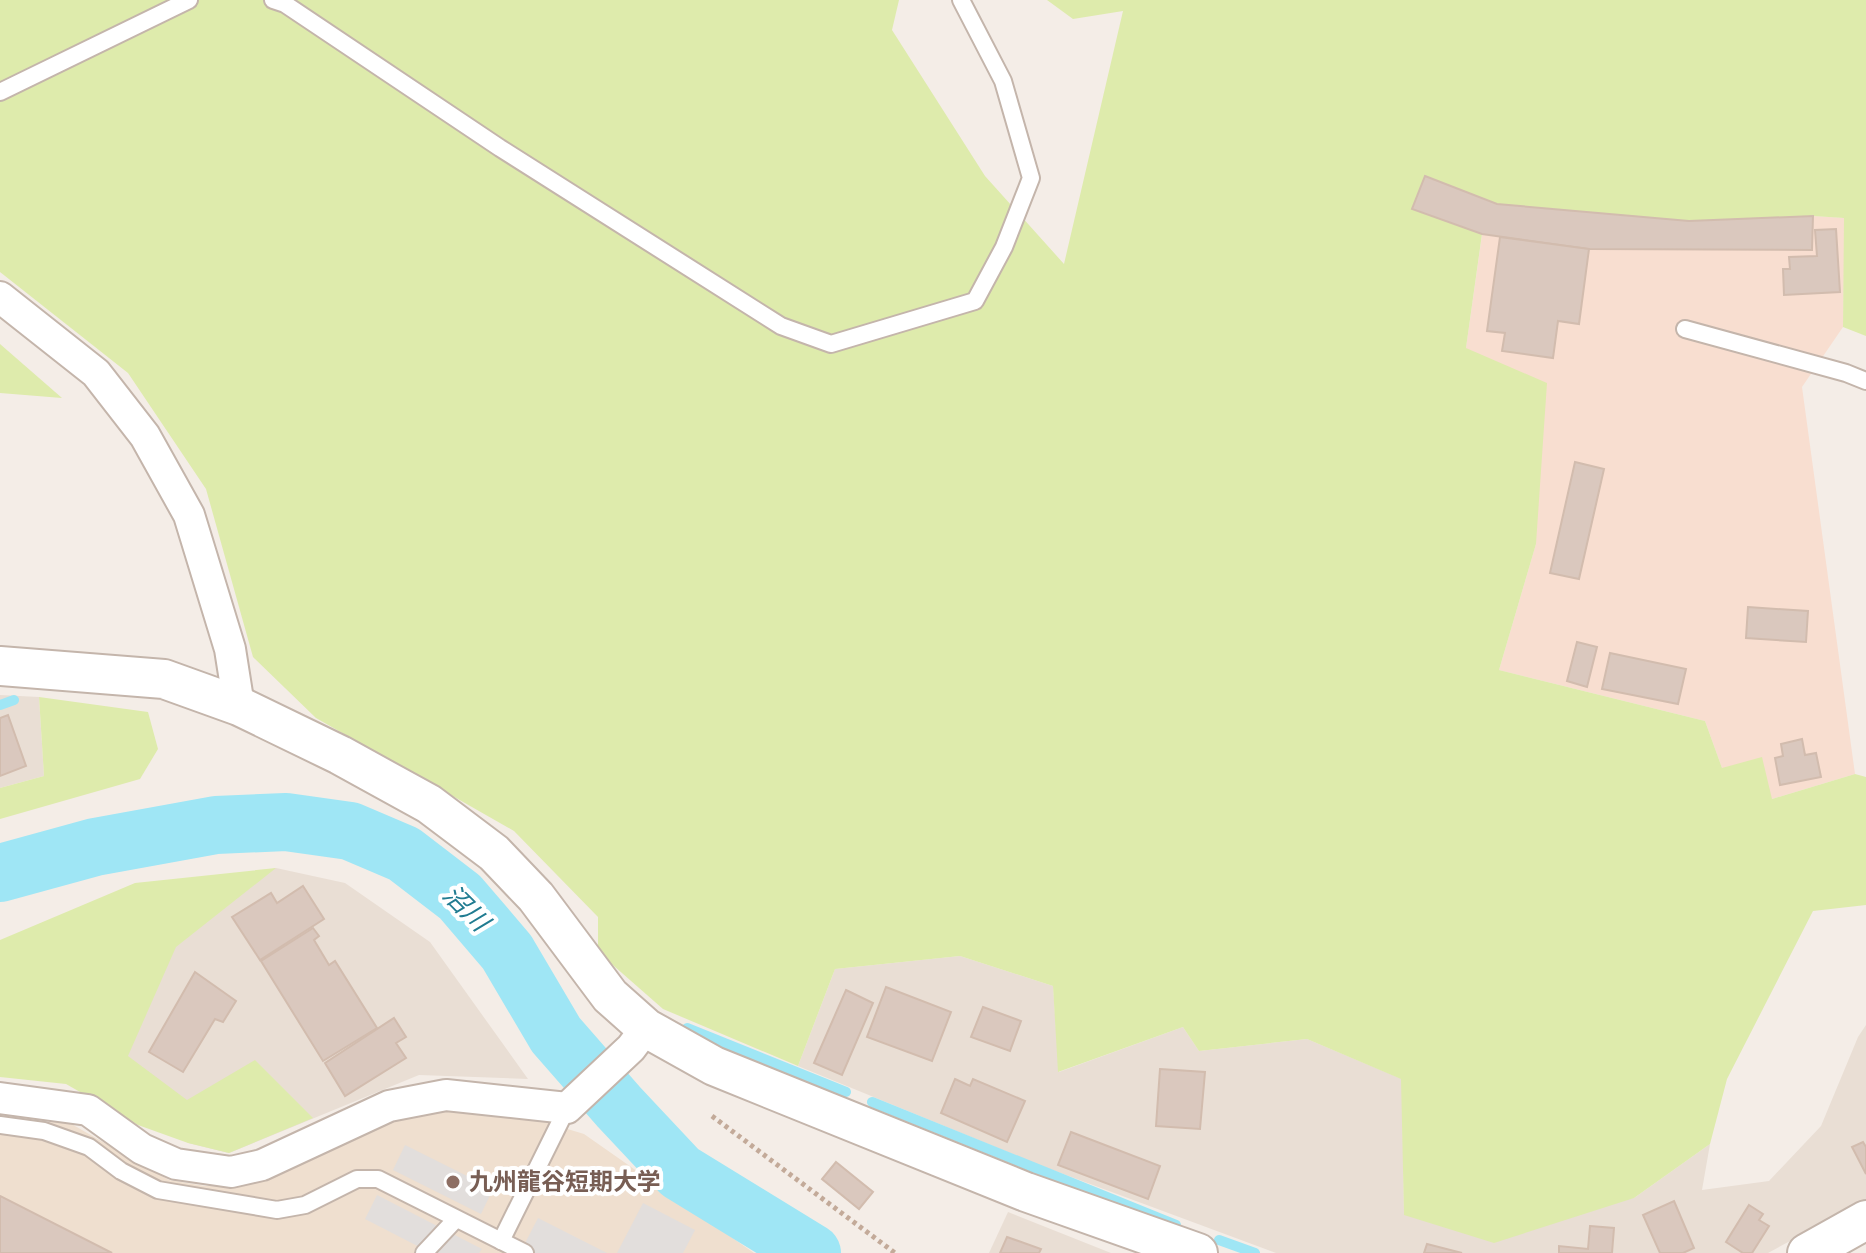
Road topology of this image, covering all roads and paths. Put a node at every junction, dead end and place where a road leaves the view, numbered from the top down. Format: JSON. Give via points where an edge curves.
{"nodes":[{"id":1,"x":189,"y":0,"type":"edge"},
{"id":2,"x":273,"y":0,"type":"edge"},
{"id":3,"x":961,"y":0,"type":"edge"},
{"id":4,"x":0,"y":92,"type":"edge"},
{"id":5,"x":0,"y":297,"type":"edge"},
{"id":6,"x":1685,"y":329,"type":"dead end"},
{"id":7,"x":1866,"y":381,"type":"edge"},
{"id":8,"x":0,"y":666,"type":"edge"},
{"id":9,"x":239,"y":706,"type":"junction"},
{"id":10,"x":638,"y":1038,"type":"junction"},
{"id":11,"x":0,"y":1098,"type":"edge"},
{"id":12,"x":567,"y":1108,"type":"junction"},
{"id":13,"x":712,"y":1116,"type":"dead end"},
{"id":14,"x":0,"y":1125,"type":"edge"},
{"id":15,"x":456,"y":1219,"type":"junction"},
{"id":16,"x":1866,"y":1220,"type":"edge"},
{"id":17,"x":501,"y":1241,"type":"junction"},
{"id":18,"x":424,"y":1253,"type":"edge"},
{"id":19,"x":525,"y":1253,"type":"edge"},
{"id":20,"x":895,"y":1253,"type":"edge"},
{"id":21,"x":1198,"y":1253,"type":"edge"},
{"id":22,"x":1807,"y":1253,"type":"edge"}],
"edges":[{"from":1,"to":4,"type":"lane"},
{"from":2,"to":3,"type":"lane","via":[[781,326],[831,344],[975,301],[1004,247],[1031,178],[1003,81]]},
{"from":5,"to":9,"type":"street","via":[[96,373],[145,436],[189,515],[230,649]]},
{"from":6,"to":7,"type":"lane"},
{"from":8,"to":9,"type":"street","via":[[164,679]]},
{"from":9,"to":10,"type":"street","via":[[429,804],[494,853],[536,897]]},
{"from":10,"to":12,"type":"street"},
{"from":10,"to":21,"type":"street","via":[[1026,1192]]},
{"from":11,"to":12,"type":"street","via":[[88,1110],[142,1149],[176,1164],[231,1172],[262,1165],[403,1103],[446,1095]]},
{"from":12,"to":17,"type":"lane"},
{"from":13,"to":20,"type":"path"},
{"from":14,"to":15,"type":"lane","via":[[44,1131],[89,1147],[158,1190],[277,1210],[305,1205],[357,1179],[378,1179]]},
{"from":15,"to":17,"type":"lane"},
{"from":15,"to":18,"type":"lane"},
{"from":16,"to":22,"type":"street"},
{"from":17,"to":19,"type":"lane"}]}
